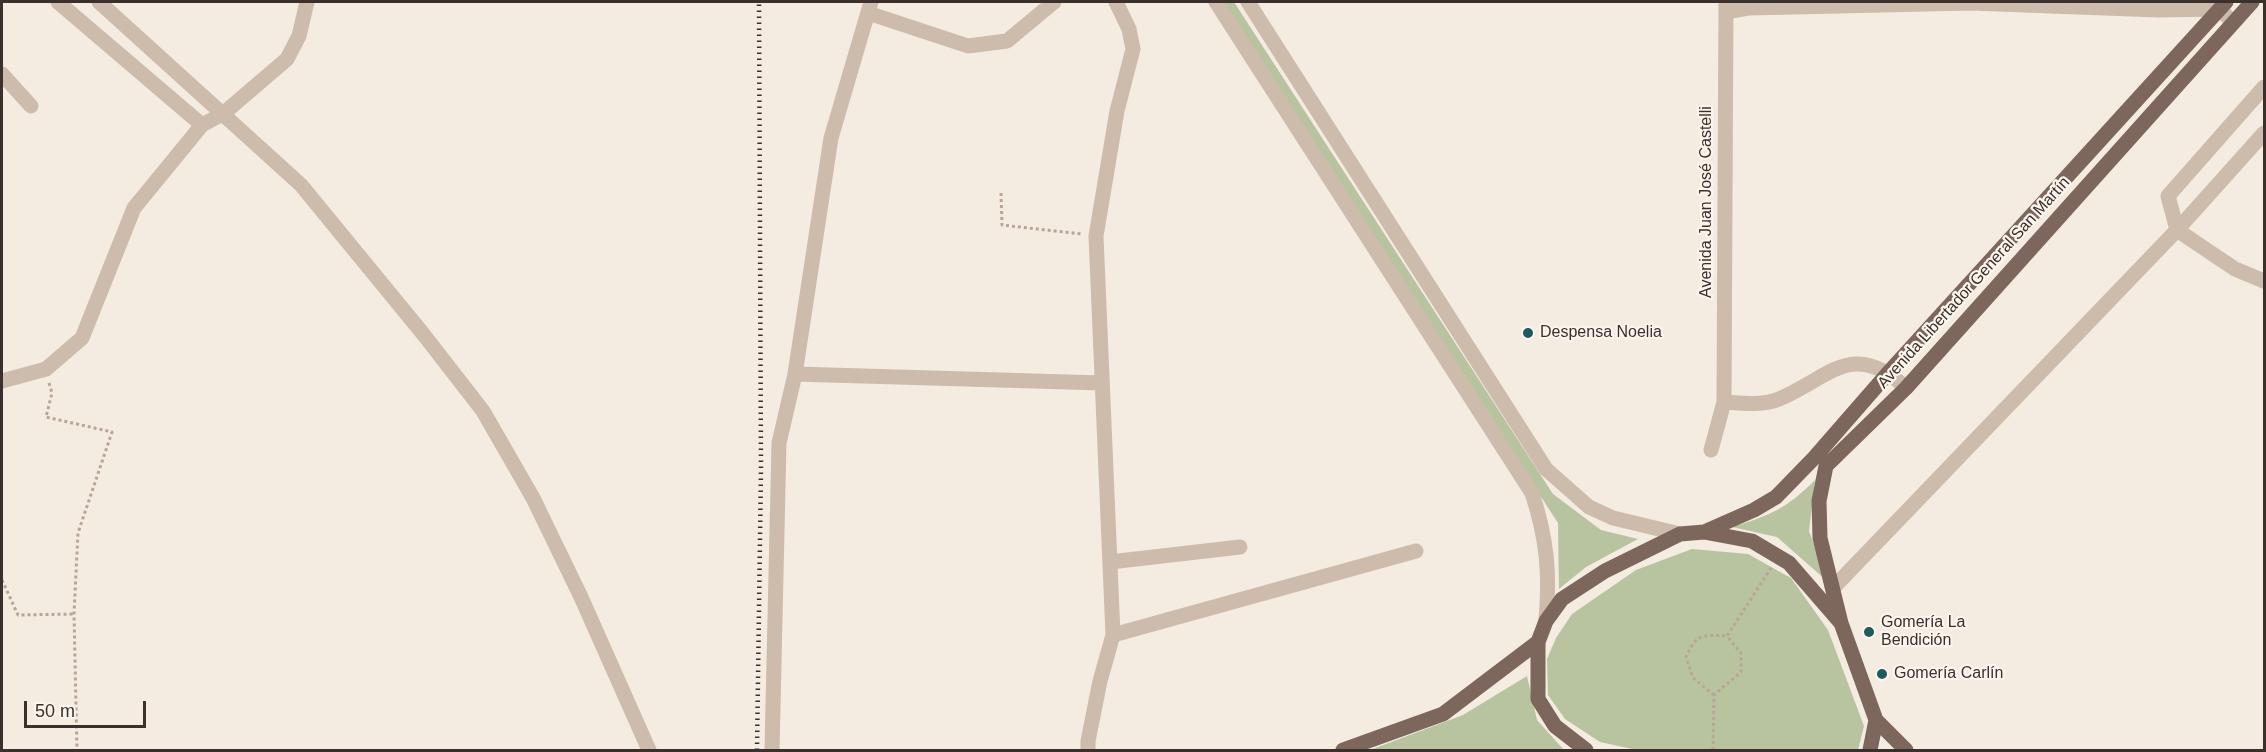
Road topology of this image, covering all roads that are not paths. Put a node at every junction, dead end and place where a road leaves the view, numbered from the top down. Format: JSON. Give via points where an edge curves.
{"nodes":[{"id":1,"x":58,"y":2,"type":"edge"},
{"id":2,"x":99,"y":2,"type":"edge"},
{"id":3,"x":307,"y":2,"type":"edge"},
{"id":4,"x":1054,"y":2,"type":"edge"},
{"id":5,"x":1116,"y":2,"type":"edge"},
{"id":6,"x":1216,"y":2,"type":"edge"},
{"id":7,"x":1248,"y":2,"type":"edge"},
{"id":8,"x":2252,"y":2,"type":"edge"},
{"id":9,"x":2222,"y":5,"type":"edge"},
{"id":10,"x":869,"y":7,"type":"edge"},
{"id":11,"x":1726,"y":7,"type":"edge"},
{"id":12,"x":2233,"y":22,"type":"junction"},
{"id":13,"x":2,"y":74,"type":"edge"},
{"id":14,"x":2265,"y":87,"type":"edge"},
{"id":15,"x":31,"y":106,"type":"dead end"},
{"id":16,"x":224,"y":113,"type":"junction"},
{"id":17,"x":202,"y":125,"type":"junction"},
{"id":18,"x":2265,"y":133,"type":"edge"},
{"id":19,"x":2177,"y":230,"type":"junction"},
{"id":20,"x":2265,"y":281,"type":"edge"},
{"id":21,"x":1888,"y":372,"type":"junction"},
{"id":22,"x":795,"y":374,"type":"junction"},
{"id":23,"x":2,"y":381,"type":"edge"},
{"id":24,"x":1102,"y":383,"type":"junction"},
{"id":25,"x":1906,"y":388,"type":"junction"},
{"id":26,"x":1724,"y":402,"type":"junction"},
{"id":27,"x":1711,"y":450,"type":"dead end"},
{"id":28,"x":1704,"y":532,"type":"junction"},
{"id":29,"x":1680,"y":534,"type":"junction"},
{"id":30,"x":1240,"y":547,"type":"dead end"},
{"id":31,"x":1416,"y":551,"type":"dead end"},
{"id":32,"x":1110,"y":562,"type":"junction"},
{"id":33,"x":1834,"y":587,"type":"junction"},
{"id":34,"x":1546,"y":621,"type":"junction"},
{"id":35,"x":1841,"y":623,"type":"junction"},
{"id":36,"x":1113,"y":635,"type":"junction"},
{"id":37,"x":1538,"y":642,"type":"junction"},
{"id":38,"x":1876,"y":720,"type":"junction"},
{"id":39,"x":649,"y":750,"type":"edge"},
{"id":40,"x":772,"y":750,"type":"edge"},
{"id":41,"x":1088,"y":750,"type":"edge"},
{"id":42,"x":1344,"y":750,"type":"edge"},
{"id":43,"x":1586,"y":750,"type":"edge"},
{"id":44,"x":1869,"y":750,"type":"edge"},
{"id":45,"x":1906,"y":750,"type":"edge"}],
"edges":[{"from":1,"to":17,"type":"street"},
{"from":2,"to":16,"type":"street"},
{"from":3,"to":16,"type":"street","via":[[299,36],[286,59]]},
{"from":4,"to":10,"type":"street","via":[[1007,41],[968,46]]},
{"from":5,"to":24,"type":"street","via":[[1133,49],[1117,111],[1096,236]]},
{"from":6,"to":34,"type":"street","via":[[1532,493],[1545,532],[1550,579]]},
{"from":7,"to":29,"type":"street","via":[[1546,469],[1589,507],[1613,518]]},
{"from":8,"to":12,"type":"main road","name":"Avenida Libertador General San Martín"},
{"from":9,"to":11,"type":"street","via":[[2159,10],[1971,3]]},
{"from":9,"to":12,"type":"street"},
{"from":9,"to":21,"type":"main road","name":"Avenida Libertador General San Martín"},
{"from":10,"to":22,"type":"street","via":[[831,138]]},
{"from":11,"to":26,"type":"street","name":"Avenida Juan José Castelli"},
{"from":12,"to":25,"type":"main road","name":"Avenida Libertador General San Martín"},
{"from":13,"to":15,"type":"street"},
{"from":14,"to":19,"type":"street","via":[[2168,196]]},
{"from":16,"to":17,"type":"street"},
{"from":16,"to":39,"type":"street","via":[[301,185],[483,411],[533,498]]},
{"from":17,"to":23,"type":"street","via":[[134,208],[82,338],[46,369]]},
{"from":18,"to":19,"type":"street"},
{"from":19,"to":20,"type":"street","via":[[2235,269]]},
{"from":19,"to":33,"type":"street"},
{"from":21,"to":25,"type":"street"},
{"from":21,"to":26,"type":"street","via":[[1857,363],[1835,367],[1777,400],[1753,404]]},
{"from":21,"to":28,"type":"main road","name":"Avenida Libertador General San Martín","via":[[1776,497]]},
{"from":22,"to":24,"type":"street"},
{"from":22,"to":40,"type":"street","via":[[779,443]]},
{"from":24,"to":32,"type":"street"},
{"from":25,"to":33,"type":"main road","name":"Avenida Libertador General San Martín","via":[[1826,466],[1819,501],[1820,537]]},
{"from":26,"to":27,"type":"street","name":"Avenida Juan José Castelli"},
{"from":28,"to":29,"type":"main road"},
{"from":28,"to":35,"type":"main road","via":[[1752,540],[1789,563]]},
{"from":29,"to":34,"type":"main road","via":[[1605,571],[1562,599]]},
{"from":30,"to":32,"type":"street"},
{"from":31,"to":36,"type":"street"},
{"from":32,"to":36,"type":"street"},
{"from":33,"to":35,"type":"main road","name":"Avenida Libertador General San Martín"},
{"from":34,"to":37,"type":"main road"},
{"from":35,"to":38,"type":"main road"},
{"from":36,"to":41,"type":"street"},
{"from":37,"to":42,"type":"main road","via":[[1443,714]]},
{"from":37,"to":43,"type":"main road","via":[[1538,699],[1555,726]]},
{"from":38,"to":44,"type":"main road"},
{"from":38,"to":45,"type":"main road"}]}
